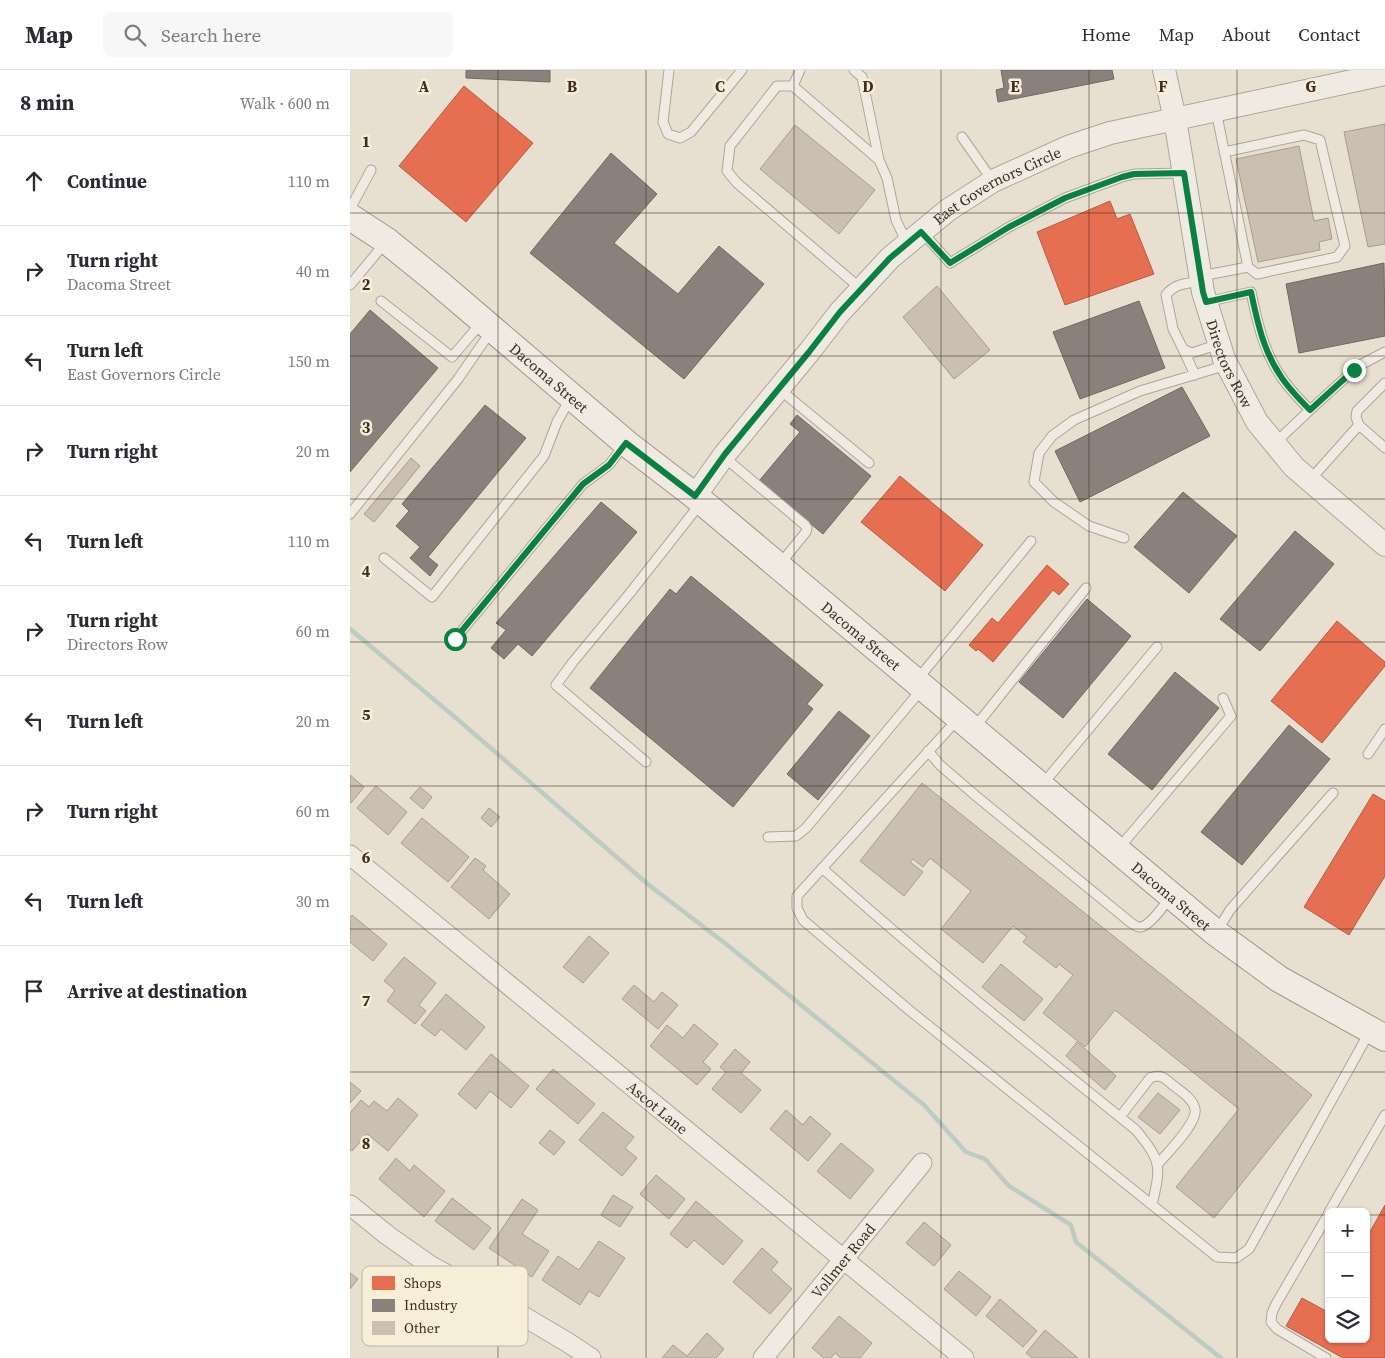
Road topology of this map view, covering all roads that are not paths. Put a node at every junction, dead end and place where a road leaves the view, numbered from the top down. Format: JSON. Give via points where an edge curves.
{"nodes":[{"id":1,"x":669,"y":70,"type":"edge"},
{"id":2,"x":742,"y":70,"type":"edge"},
{"id":3,"x":800,"y":70,"type":"edge"},
{"id":4,"x":854,"y":70,"type":"edge"},
{"id":5,"x":1164,"y":70,"type":"edge"},
{"id":6,"x":1385,"y":74,"type":"edge"},
{"id":7,"x":793,"y":86,"type":"junction"},
{"id":8,"x":1216,"y":110,"type":"junction"},
{"id":9,"x":1175,"y":119,"type":"junction"},
{"id":10,"x":962,"y":137,"type":"dead end"},
{"id":11,"x":1224,"y":152,"type":"junction"},
{"id":12,"x":879,"y":160,"type":"junction"},
{"id":13,"x":371,"y":170,"type":"dead end"},
{"id":14,"x":1184,"y":173,"type":"junction"},
{"id":15,"x":993,"y":180,"type":"junction"},
{"id":16,"x":350,"y":209,"type":"edge"},
{"id":17,"x":350,"y":217,"type":"edge"},
{"id":18,"x":914,"y":238,"type":"junction"},
{"id":19,"x":387,"y":241,"type":"junction"},
{"id":20,"x":1248,"y":267,"type":"junction"},
{"id":21,"x":354,"y":275,"type":"edge"},
{"id":22,"x":350,"y":285,"type":"edge"},
{"id":23,"x":1203,"y":287,"type":"junction"},
{"id":24,"x":861,"y":289,"type":"junction"},
{"id":25,"x":381,"y":301,"type":"dead end"},
{"id":26,"x":488,"y":325,"type":"junction"},
{"id":27,"x":1219,"y":344,"type":"junction"},
{"id":28,"x":1183,"y":350,"type":"junction"},
{"id":29,"x":1385,"y":352,"type":"edge"},
{"id":30,"x":1227,"y":365,"type":"junction"},
{"id":31,"x":1195,"y":375,"type":"junction"},
{"id":32,"x":1385,"y":383,"type":"edge"},
{"id":33,"x":779,"y":389,"type":"junction"},
{"id":34,"x":572,"y":396,"type":"junction"},
{"id":35,"x":1310,"y":410,"type":"junction"},
{"id":36,"x":1359,"y":425,"type":"junction"},
{"id":37,"x":626,"y":443,"type":"junction"},
{"id":38,"x":1275,"y":444,"type":"junction"},
{"id":39,"x":1385,"y":448,"type":"edge"},
{"id":40,"x":723,"y":456,"type":"junction"},
{"id":41,"x":868,"y":463,"type":"dead end"},
{"id":42,"x":1309,"y":481,"type":"junction"},
{"id":43,"x":698,"y":499,"type":"junction"},
{"id":44,"x":350,"y":514,"type":"edge"},
{"id":45,"x":1124,"y":538,"type":"dead end"},
{"id":46,"x":1031,"y":541,"type":"dead end"},
{"id":47,"x":1385,"y":545,"type":"edge"},
{"id":48,"x":384,"y":558,"type":"dead end"},
{"id":49,"x":779,"y":566,"type":"junction"},
{"id":50,"x":1086,"y":588,"type":"dead end"},
{"id":51,"x":455,"y":639,"type":"dead end"},
{"id":52,"x":1157,"y":647,"type":"dead end"},
{"id":53,"x":919,"y":684,"type":"junction"},
{"id":54,"x":1223,"y":698,"type":"dead end"},
{"id":55,"x":966,"y":723,"type":"junction"},
{"id":56,"x":1385,"y":729,"type":"edge"},
{"id":57,"x":928,"y":751,"type":"junction"},
{"id":58,"x":1368,"y":754,"type":"dead end"},
{"id":59,"x":646,"y":762,"type":"dead end"},
{"id":60,"x":1041,"y":786,"type":"junction"},
{"id":61,"x":1333,"y":793,"type":"dead end"},
{"id":62,"x":768,"y":837,"type":"dead end"},
{"id":63,"x":1117,"y":850,"type":"junction"},
{"id":64,"x":350,"y":855,"type":"edge"},
{"id":65,"x":822,"y":868,"type":"junction"},
{"id":66,"x":1171,"y":896,"type":"junction"},
{"id":67,"x":1216,"y":933,"type":"junction"},
{"id":68,"x":1378,"y":1034,"type":"edge"},
{"id":69,"x":1385,"y":1115,"type":"edge"},
{"id":70,"x":1120,"y":1117,"type":"junction"},
{"id":71,"x":922,"y":1163,"type":"dead end"},
{"id":72,"x":1158,"y":1164,"type":"junction"},
{"id":73,"x":350,"y":1205,"type":"edge"},
{"id":74,"x":1152,"y":1206,"type":"junction"},
{"id":75,"x":1331,"y":1208,"type":"edge"},
{"id":76,"x":1325,"y":1219,"type":"edge"},
{"id":77,"x":844,"y":1260,"type":"junction"},
{"id":78,"x":431,"y":1266,"type":"edge"},
{"id":79,"x":528,"y":1319,"type":"edge"},
{"id":80,"x":591,"y":1358,"type":"edge"},
{"id":81,"x":763,"y":1358,"type":"edge"},
{"id":82,"x":964,"y":1358,"type":"edge"},
{"id":83,"x":1326,"y":1358,"type":"edge"}],
"edges":[{"from":1,"to":2,"type":"lane","via":[[664,122],[668,134],[680,138],[691,132]]},
{"from":3,"to":7,"type":"lane"},
{"from":4,"to":12,"type":"lane","via":[[862,77]]},
{"from":5,"to":9,"type":"street","name":"Directors Row"},
{"from":6,"to":8,"type":"street","name":"East Governors Circle"},
{"from":7,"to":12,"type":"lane"},
{"from":7,"to":24,"type":"lane","via":[[777,86],[771,93],[730,146],[727,171]]},
{"from":8,"to":9,"type":"street","name":"East Governors Circle"},
{"from":8,"to":11,"type":"lane"},
{"from":9,"to":14,"type":"street","name":"Directors Row"},
{"from":9,"to":15,"type":"street","name":"East Governors Circle","via":[[1110,133]]},
{"from":10,"to":15,"type":"lane"},
{"from":11,"to":20,"type":"lane"},
{"from":11,"to":20,"type":"lane","via":[[1304,135],[1320,140],[1345,246],[1336,257],[1328,259],[1257,274]]},
{"from":12,"to":18,"type":"lane","via":[[887,178],[896,220]]},
{"from":13,"to":16,"type":"lane"},
{"from":14,"to":18,"type":"lane","via":[[1128,176],[1065,198],[950,263]]},
{"from":14,"to":23,"type":"street","name":"Directors Row"},
{"from":15,"to":18,"type":"street","name":"East Governors Circle"},
{"from":17,"to":19,"type":"main road","name":"Dacoma Street"},
{"from":18,"to":24,"type":"street","name":"East Governors Circle"},
{"from":19,"to":21,"type":"lane"},
{"from":19,"to":26,"type":"main road","name":"Dacoma Street"},
{"from":20,"to":23,"type":"lane"},
{"from":21,"to":22,"type":"lane"},
{"from":23,"to":27,"type":"street","name":"Directors Row"},
{"from":23,"to":28,"type":"lane","via":[[1183,284],[1170,289],[1166,295],[1173,329]]},
{"from":23,"to":35,"type":"lane","via":[[1251,292],[1258,325],[1272,361]]},
{"from":24,"to":33,"type":"street","name":"East Governors Circle"},
{"from":25,"to":26,"type":"lane","via":[[452,357]]},
{"from":26,"to":34,"type":"main road","name":"Dacoma Street"},
{"from":26,"to":44,"type":"lane","via":[[458,379]]},
{"from":27,"to":28,"type":"lane","via":[[1192,353]]},
{"from":27,"to":30,"type":"street","name":"Directors Row"},
{"from":28,"to":31,"type":"lane"},
{"from":29,"to":35,"type":"lane","via":[[1354,370]]},
{"from":30,"to":31,"type":"lane"},
{"from":30,"to":38,"type":"street","name":"Directors Row","via":[[1257,422]]},
{"from":31,"to":45,"type":"lane","via":[[1140,391],[1074,420],[1052,436],[1039,453],[1034,482],[1054,502],[1089,526]]},
{"from":32,"to":36,"type":"lane","via":[[1357,412]]},
{"from":33,"to":40,"type":"street","name":"East Governors Circle"},
{"from":33,"to":41,"type":"lane"},
{"from":34,"to":37,"type":"main road","name":"Dacoma Street"},
{"from":34,"to":48,"type":"lane","via":[[557,422],[544,456],[432,597]]},
{"from":35,"to":38,"type":"lane"},
{"from":36,"to":39,"type":"lane"},
{"from":36,"to":42,"type":"lane"},
{"from":37,"to":43,"type":"main road","name":"Dacoma Street"},
{"from":37,"to":51,"type":"lane","via":[[609,465],[583,484]]},
{"from":38,"to":42,"type":"street","name":"Directors Row"},
{"from":40,"to":43,"type":"street","name":"East Governors Circle"},
{"from":40,"to":49,"type":"lane","via":[[806,525],[806,532]]},
{"from":42,"to":47,"type":"street","name":"Directors Row"},
{"from":43,"to":49,"type":"main road","name":"Dacoma Street"},
{"from":43,"to":59,"type":"lane","via":[[630,593],[556,685]]},
{"from":46,"to":53,"type":"lane"},
{"from":49,"to":53,"type":"main road","name":"Dacoma Street"},
{"from":50,"to":55,"type":"lane"},
{"from":52,"to":60,"type":"lane"},
{"from":53,"to":55,"type":"main road","name":"Dacoma Street"},
{"from":53,"to":62,"type":"lane","via":[[806,828],[796,836]]},
{"from":54,"to":63,"type":"lane","via":[[1231,716]]},
{"from":55,"to":57,"type":"lane"},
{"from":55,"to":60,"type":"main road","name":"Dacoma Street"},
{"from":56,"to":58,"type":"lane"},
{"from":57,"to":65,"type":"lane"},
{"from":57,"to":66,"type":"lane","via":[[976,796],[1136,926],[1147,924]]},
{"from":60,"to":63,"type":"main road","name":"Dacoma Street"},
{"from":61,"to":67,"type":"lane","via":[[1230,910]]},
{"from":63,"to":66,"type":"main road","name":"Dacoma Street"},
{"from":64,"to":77,"type":"street","name":"Ascot Lane"},
{"from":65,"to":70,"type":"lane","via":[[961,988]]},
{"from":65,"to":74,"type":"lane","via":[[796,896],[803,920]]},
{"from":66,"to":67,"type":"main road","name":"Dacoma Street"},
{"from":67,"to":68,"type":"main road","name":"Dacoma Street","via":[[1279,979]]},
{"from":68,"to":74,"type":"lane","via":[[1249,1249],[1236,1258],[1217,1257]]},
{"from":69,"to":75,"type":"lane"},
{"from":70,"to":72,"type":"lane","via":[[1136,1130]]},
{"from":70,"to":72,"type":"lane","via":[[1150,1078],[1157,1075],[1188,1097],[1195,1108],[1192,1123]]},
{"from":71,"to":77,"type":"street","name":"Vollmer Road"},
{"from":72,"to":74,"type":"lane"},
{"from":73,"to":78,"type":"street"},
{"from":76,"to":83,"type":"lane","via":[[1276,1304],[1272,1322],[1277,1329]]},
{"from":77,"to":81,"type":"street","name":"Vollmer Road"},
{"from":77,"to":82,"type":"street","name":"Ascot Lane"},
{"from":79,"to":80,"type":"street"}]}
